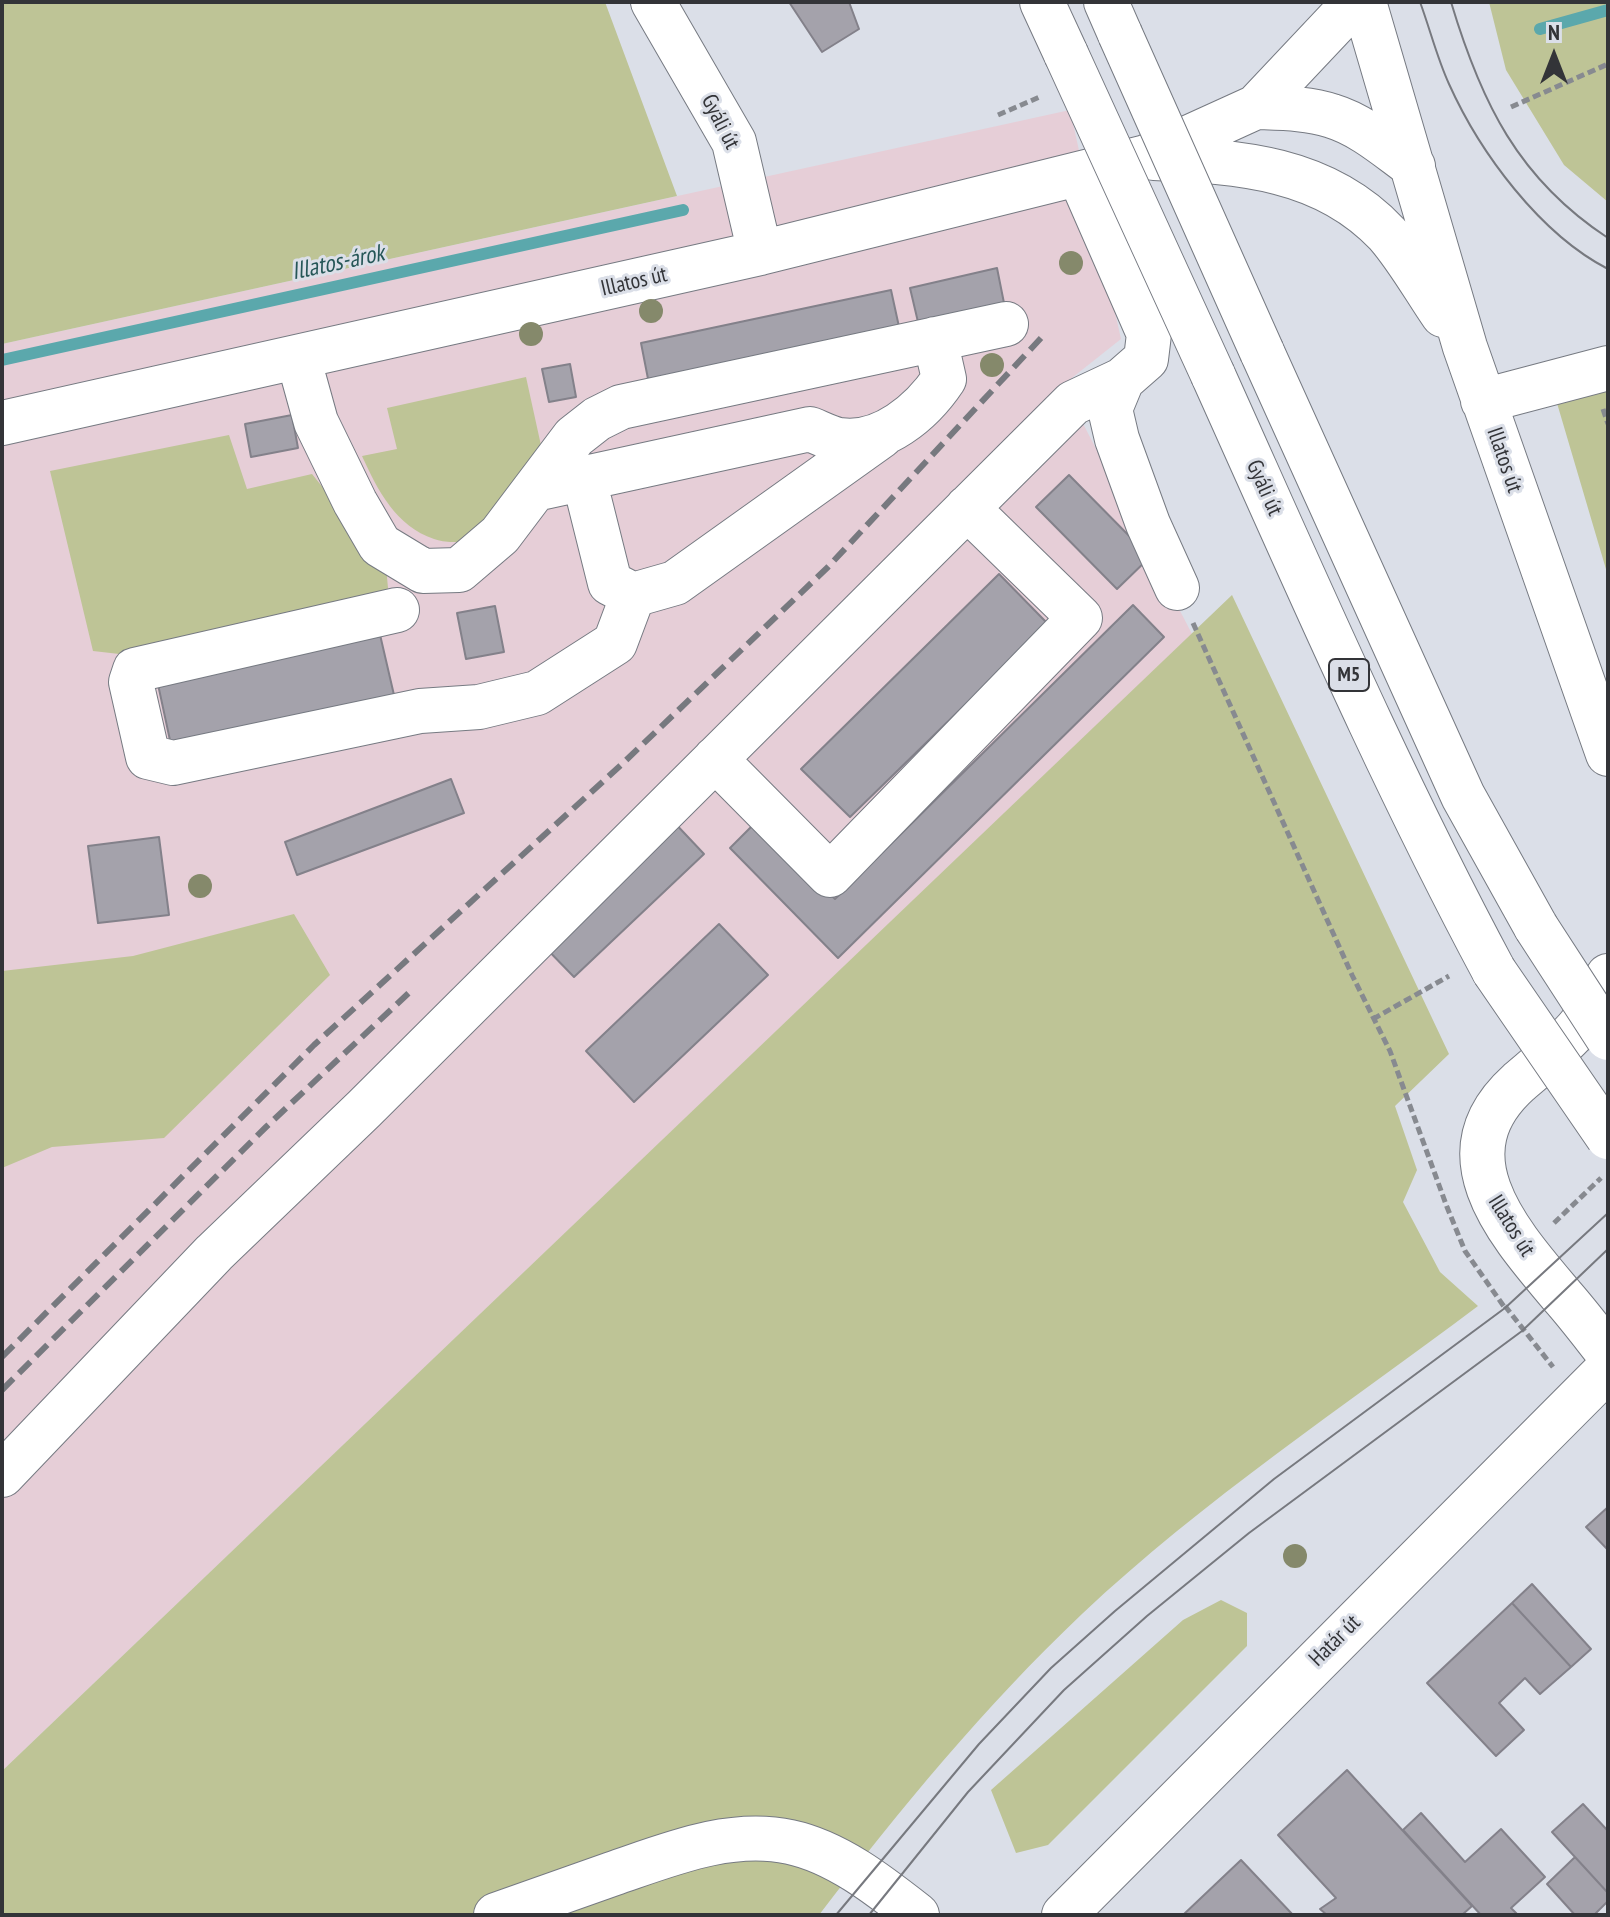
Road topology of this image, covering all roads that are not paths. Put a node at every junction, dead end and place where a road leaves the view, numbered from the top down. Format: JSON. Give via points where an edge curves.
{"nodes":[{"id":1,"x":653,"y":2,"type":"edge"},
{"id":2,"x":1042,"y":2,"type":"edge"},
{"id":3,"x":1355,"y":2,"type":"edge"},
{"id":4,"x":1364,"y":2,"type":"edge"},
{"id":5,"x":1113,"y":18,"type":"edge"},
{"id":6,"x":1256,"y":107,"type":"junction"},
{"id":7,"x":1146,"y":157,"type":"junction"},
{"id":8,"x":1413,"y":166,"type":"junction"},
{"id":9,"x":1079,"y":174,"type":"junction"},
{"id":10,"x":760,"y":253,"type":"junction"},
{"id":11,"x":1006,"y":324,"type":"dead end"},
{"id":12,"x":935,"y":339,"type":"junction"},
{"id":13,"x":1465,"y":347,"type":"junction"},
{"id":14,"x":298,"y":357,"type":"junction"},
{"id":15,"x":1608,"y":368,"type":"edge"},
{"id":16,"x":1122,"y":380,"type":"junction"},
{"id":17,"x":1483,"y":401,"type":"junction"},
{"id":18,"x":2,"y":423,"type":"edge"},
{"id":19,"x":881,"y":436,"type":"junction"},
{"id":20,"x":584,"y":479,"type":"junction"},
{"id":21,"x":535,"y":489,"type":"junction"},
{"id":22,"x":967,"y":508,"type":"junction"},
{"id":23,"x":423,"y":571,"type":"junction"},
{"id":24,"x":1177,"y":588,"type":"road end"},
{"id":25,"x":633,"y":595,"type":"junction"},
{"id":26,"x":715,"y":759,"type":"junction"},
{"id":27,"x":1607,"y":763,"type":"edge"},
{"id":28,"x":1608,"y":976,"type":"edge"},
{"id":29,"x":1608,"y":1038,"type":"edge"},
{"id":30,"x":1608,"y":1137,"type":"edge"},
{"id":31,"x":1608,"y":1353,"type":"edge"},
{"id":32,"x":1608,"y":1369,"type":"edge"},
{"id":33,"x":2,"y":1475,"type":"edge"},
{"id":34,"x":496,"y":1915,"type":"edge"},
{"id":35,"x":917,"y":1915,"type":"edge"},
{"id":36,"x":1064,"y":1915,"type":"edge"}],
"edges":[{"from":1,"to":10,"type":"street","name":"Gyáli út","via":[[734,142]]},
{"from":2,"to":30,"type":"street","name":"Gyáli út","number":"M5","bridge":true,"via":[[1060,72],[1213,375],[1446,883],[1478,970]]},
{"from":3,"to":6,"type":"street","name":"Illatos út"},
{"from":4,"to":8,"type":"street","name":"Illatos út"},
{"from":5,"to":29,"type":"street","number":"M5","bridge":true,"via":[[1463,796],[1536,927]]},
{"from":6,"to":7,"type":"street","name":"Illatos út"},
{"from":6,"to":8,"type":"street","name":"Illatos út","via":[[1332,116],[1358,127]]},
{"from":7,"to":9,"type":"street","name":"Illatos út"},
{"from":7,"to":13,"type":"street","via":[[1259,166],[1313,182],[1340,198],[1388,236]]},
{"from":8,"to":13,"type":"street","name":"Illatos út"},
{"from":9,"to":10,"type":"street","name":"Illatos út"},
{"from":9,"to":16,"type":"street","via":[[1149,334],[1146,359]]},
{"from":10,"to":14,"type":"street","name":"Illatos út"},
{"from":11,"to":12,"type":"street"},
{"from":12,"to":19,"type":"street","via":[[944,379],[928,403]]},
{"from":12,"to":21,"type":"street","via":[[621,407],[574,437]]},
{"from":13,"to":17,"type":"street","name":"Illatos út"},
{"from":14,"to":18,"type":"street","name":"Illatos út"},
{"from":14,"to":23,"type":"street","via":[[316,422],[380,545]]},
{"from":15,"to":17,"type":"street"},
{"from":16,"to":22,"type":"street","via":[[1073,403]]},
{"from":16,"to":24,"type":"street","via":[[1110,409],[1117,439]]},
{"from":17,"to":27,"type":"street","name":"Illatos út"},
{"from":19,"to":20,"type":"street","via":[[840,440],[810,429]]},
{"from":19,"to":25,"type":"street","via":[[675,583]]},
{"from":20,"to":21,"type":"street"},
{"from":20,"to":25,"type":"street","via":[[610,583]]},
{"from":21,"to":23,"type":"street","via":[[500,535],[459,570]]},
{"from":22,"to":26,"type":"street"},
{"from":22,"to":26,"type":"street","via":[[1080,618],[830,875]]},
{"from":23,"to":25,"type":"street","via":[[401,626],[135,670],[131,682],[148,757],[173,763],[420,711],[479,707],[537,693],[615,643]]},
{"from":26,"to":33,"type":"street","via":[[214,1253]]},
{"from":28,"to":31,"type":"street","name":"Illatos út","via":[[1579,1029],[1497,1107],[1482,1153],[1485,1179],[1502,1219]]},
{"from":32,"to":36,"type":"street","name":"Határ út"},
{"from":34,"to":35,"type":"street","via":[[684,1849],[752,1839],[818,1851]]}]}
